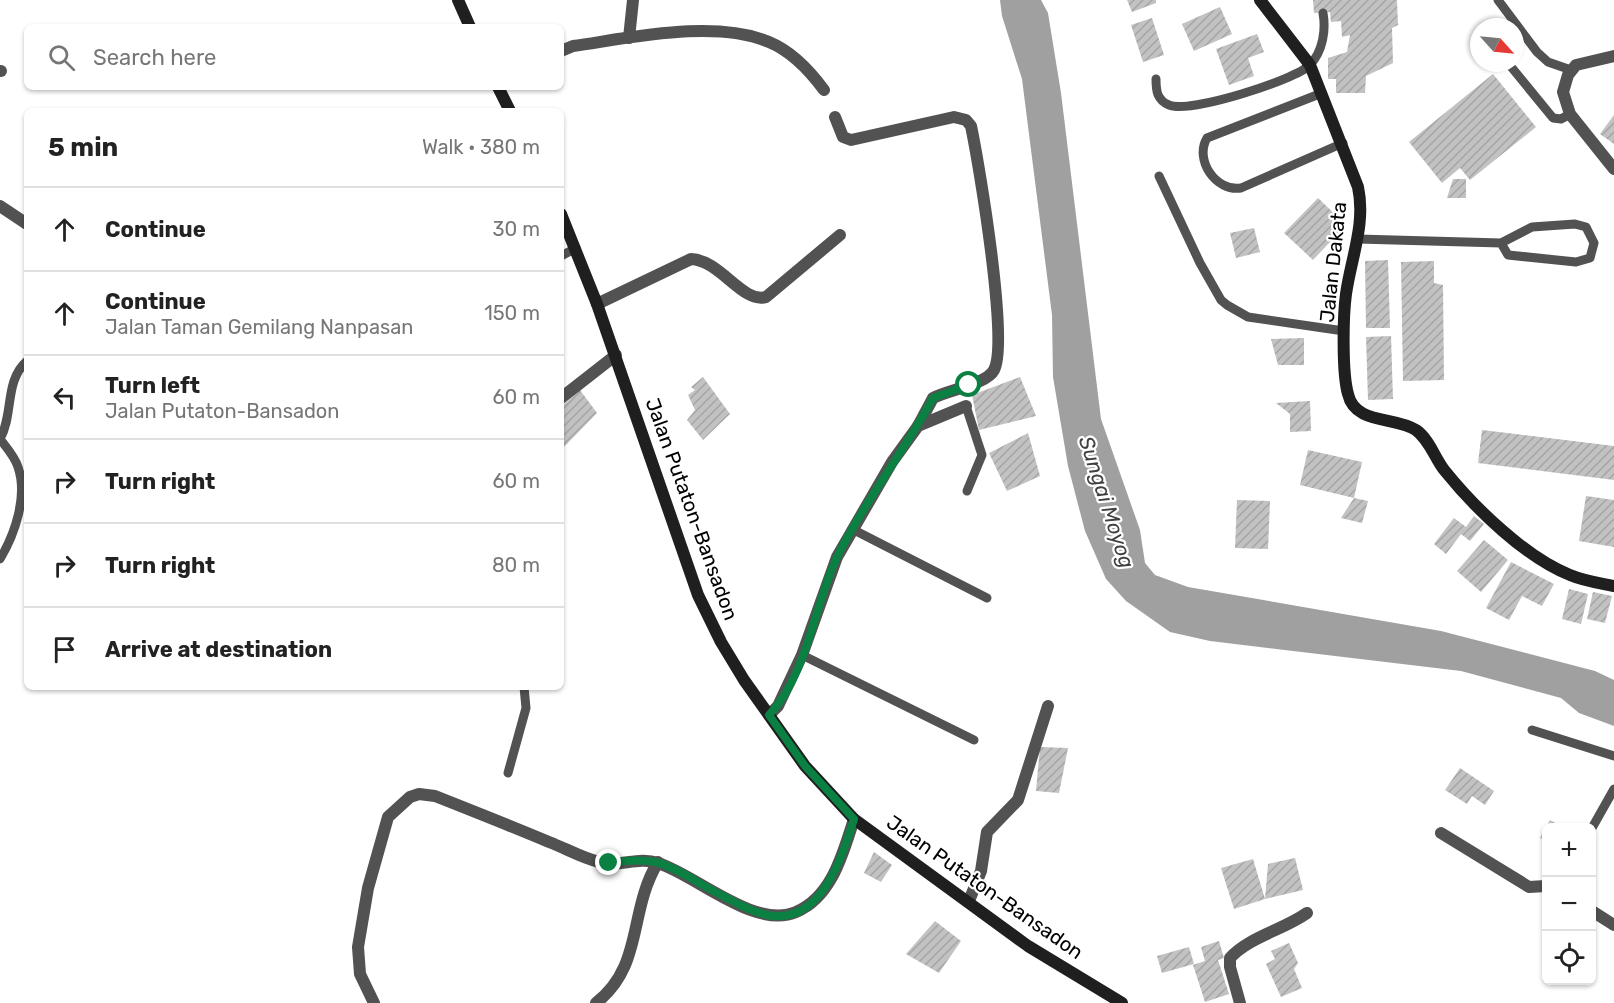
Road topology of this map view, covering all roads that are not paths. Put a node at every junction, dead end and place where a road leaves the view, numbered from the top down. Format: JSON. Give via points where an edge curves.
{"nodes":[{"id":1,"x":458,"y":0,"type":"edge"},
{"id":2,"x":633,"y":0,"type":"edge"},
{"id":3,"x":1260,"y":0,"type":"edge"},
{"id":4,"x":1498,"y":0,"type":"edge"},
{"id":5,"x":1323,"y":13,"type":"dead end"},
{"id":6,"x":1508,"y":18,"type":"edge"},
{"id":7,"x":469,"y":24,"type":"edge"},
{"id":8,"x":1524,"y":37,"type":"edge"},
{"id":9,"x":629,"y":38,"type":"junction"},
{"id":10,"x":564,"y":50,"type":"edge"},
{"id":11,"x":1614,"y":56,"type":"edge"},
{"id":12,"x":1310,"y":65,"type":"junction"},
{"id":13,"x":1570,"y":70,"type":"junction"},
{"id":14,"x":1515,"y":72,"type":"edge"},
{"id":15,"x":1156,"y":79,"type":"dead end"},
{"id":16,"x":500,"y":90,"type":"edge"},
{"id":17,"x":824,"y":90,"type":"dead end"},
{"id":18,"x":1322,"y":93,"type":"junction"},
{"id":19,"x":508,"y":108,"type":"edge"},
{"id":20,"x":1570,"y":114,"type":"junction"},
{"id":21,"x":835,"y":117,"type":"dead end"},
{"id":22,"x":1343,"y":143,"type":"junction"},
{"id":23,"x":1614,"y":169,"type":"edge"},
{"id":24,"x":1159,"y":176,"type":"dead end"},
{"id":25,"x":0,"y":206,"type":"edge"},
{"id":26,"x":564,"y":221,"type":"edge"},
{"id":27,"x":24,"y":222,"type":"edge"},
{"id":28,"x":840,"y":235,"type":"dead end"},
{"id":29,"x":1358,"y":239,"type":"junction"},
{"id":30,"x":1501,"y":243,"type":"junction"},
{"id":31,"x":576,"y":248,"type":"junction"},
{"id":32,"x":564,"y":254,"type":"edge"},
{"id":33,"x":597,"y":304,"type":"junction"},
{"id":34,"x":1344,"y":331,"type":"junction"},
{"id":35,"x":616,"y":355,"type":"junction"},
{"id":36,"x":24,"y":365,"type":"edge"},
{"id":37,"x":564,"y":396,"type":"edge"},
{"id":38,"x":966,"y":406,"type":"joint"},
{"id":39,"x":918,"y":426,"type":"junction"},
{"id":40,"x":967,"y":491,"type":"dead end"},
{"id":41,"x":852,"y":529,"type":"junction"},
{"id":42,"x":0,"y":559,"type":"edge"},
{"id":43,"x":1614,"y":586,"type":"edge"},
{"id":44,"x":987,"y":598,"type":"dead end"},
{"id":45,"x":802,"y":654,"type":"junction"},
{"id":46,"x":524,"y":690,"type":"edge"},
{"id":47,"x":1048,"y":706,"type":"dead end"},
{"id":48,"x":769,"y":715,"type":"junction"},
{"id":49,"x":1532,"y":730,"type":"dead end"},
{"id":50,"x":974,"y":740,"type":"dead end"},
{"id":51,"x":1614,"y":756,"type":"edge"},
{"id":52,"x":508,"y":773,"type":"dead end"},
{"id":53,"x":1614,"y":789,"type":"edge"},
{"id":54,"x":854,"y":819,"type":"junction"},
{"id":55,"x":1595,"y":823,"type":"edge"},
{"id":56,"x":1441,"y":833,"type":"dead end"},
{"id":57,"x":658,"y":862,"type":"junction"},
{"id":58,"x":1542,"y":886,"type":"edge"},
{"id":59,"x":969,"y":902,"type":"junction"},
{"id":60,"x":1307,"y":913,"type":"dead end"},
{"id":61,"x":1596,"y":914,"type":"edge"},
{"id":62,"x":1614,"y":925,"type":"edge"},
{"id":63,"x":374,"y":1003,"type":"edge"},
{"id":64,"x":596,"y":1003,"type":"edge"},
{"id":65,"x":1122,"y":1003,"type":"edge"},
{"id":66,"x":1240,"y":1003,"type":"edge"}],
"edges":[{"from":1,"to":7,"type":"street"},
{"from":2,"to":9,"type":"street"},
{"from":3,"to":12,"type":"street","name":"Jalan Dakata"},
{"from":4,"to":6,"type":"lane"},
{"from":5,"to":12,"type":"lane","via":[[1324,38]]},
{"from":8,"to":13,"type":"lane","via":[[1548,62]]},
{"from":9,"to":10,"type":"street"},
{"from":9,"to":17,"type":"street","via":[[715,32],[760,39],[799,61]]},
{"from":11,"to":13,"type":"street"},
{"from":12,"to":15,"type":"lane","via":[[1251,92],[1189,106],[1171,106],[1160,99]]},
{"from":12,"to":18,"type":"street","name":"Jalan Dakata"},
{"from":13,"to":20,"type":"street","via":[[1563,92]]},
{"from":14,"to":20,"type":"lane","via":[[1553,118]]},
{"from":16,"to":19,"type":"street"},
{"from":18,"to":22,"type":"street","name":"Jalan Dakata"},
{"from":18,"to":22,"type":"lane","via":[[1207,138],[1202,152],[1210,172],[1224,188],[1241,188]]},
{"from":20,"to":23,"type":"street"},
{"from":21,"to":39,"type":"street","via":[[843,137],[851,140],[954,117],[971,126],[995,292],[1000,342],[997,360],[993,372],[984,380],[933,398]]},
{"from":22,"to":29,"type":"street","name":"Jalan Dakata","via":[[1361,200]]},
{"from":24,"to":34,"type":"lane","via":[[1221,300],[1248,317]]},
{"from":25,"to":27,"type":"street"},
{"from":26,"to":31,"type":"street","name":"Jalan Putaton-Bansadon"},
{"from":28,"to":33,"type":"street","via":[[766,297],[752,297],[717,268],[691,259]]},
{"from":29,"to":30,"type":"lane"},
{"from":29,"to":34,"type":"street","name":"Jalan Dakata","via":[[1346,295]]},
{"from":30,"to":30,"type":"lane","via":[[1532,227],[1575,224],[1586,227],[1594,243],[1590,258],[1576,262],[1508,255]]},
{"from":31,"to":32,"type":"lane"},
{"from":31,"to":33,"type":"street","name":"Jalan Putaton-Bansadon"},
{"from":33,"to":35,"type":"street","name":"Jalan Putaton-Bansadon"},
{"from":34,"to":43,"type":"street","name":"Jalan Dakata","via":[[1347,392],[1359,411],[1417,431],[1444,470],[1480,507],[1548,564],[1583,580]]},
{"from":35,"to":37,"type":"street"},
{"from":35,"to":48,"type":"street","name":"Jalan Putaton-Bansadon","via":[[699,595],[721,642]]},
{"from":36,"to":42,"type":"lane","via":[[14,378],[0,439],[13,456],[21,481],[18,517]]},
{"from":38,"to":39,"type":"street"},
{"from":38,"to":40,"type":"lane","via":[[982,455]]},
{"from":39,"to":41,"type":"street"},
{"from":41,"to":44,"type":"lane"},
{"from":41,"to":45,"type":"street","via":[[837,557]]},
{"from":45,"to":48,"type":"street","via":[[778,706]]},
{"from":45,"to":50,"type":"lane"},
{"from":46,"to":52,"type":"lane","via":[[526,708]]},
{"from":47,"to":59,"type":"street","via":[[1018,800],[987,832],[981,871]]},
{"from":48,"to":54,"type":"street","name":"Jalan Putaton-Bansadon","via":[[805,766]]},
{"from":49,"to":51,"type":"lane"},
{"from":53,"to":55,"type":"lane"},
{"from":54,"to":57,"type":"street","via":[[827,886],[810,903],[782,916],[739,904]]},
{"from":54,"to":59,"type":"street","name":"Jalan Putaton-Bansadon"},
{"from":56,"to":58,"type":"street","via":[[1529,887]]},
{"from":57,"to":63,"type":"street","via":[[601,863],[435,796],[410,797],[388,817],[368,888],[357,961]]},
{"from":57,"to":64,"type":"street","via":[[641,897],[625,969],[611,992]]},
{"from":59,"to":65,"type":"street","name":"Jalan Putaton-Bansadon","via":[[1028,946]]},
{"from":60,"to":66,"type":"street","via":[[1230,958]]},
{"from":61,"to":62,"type":"street"}]}
